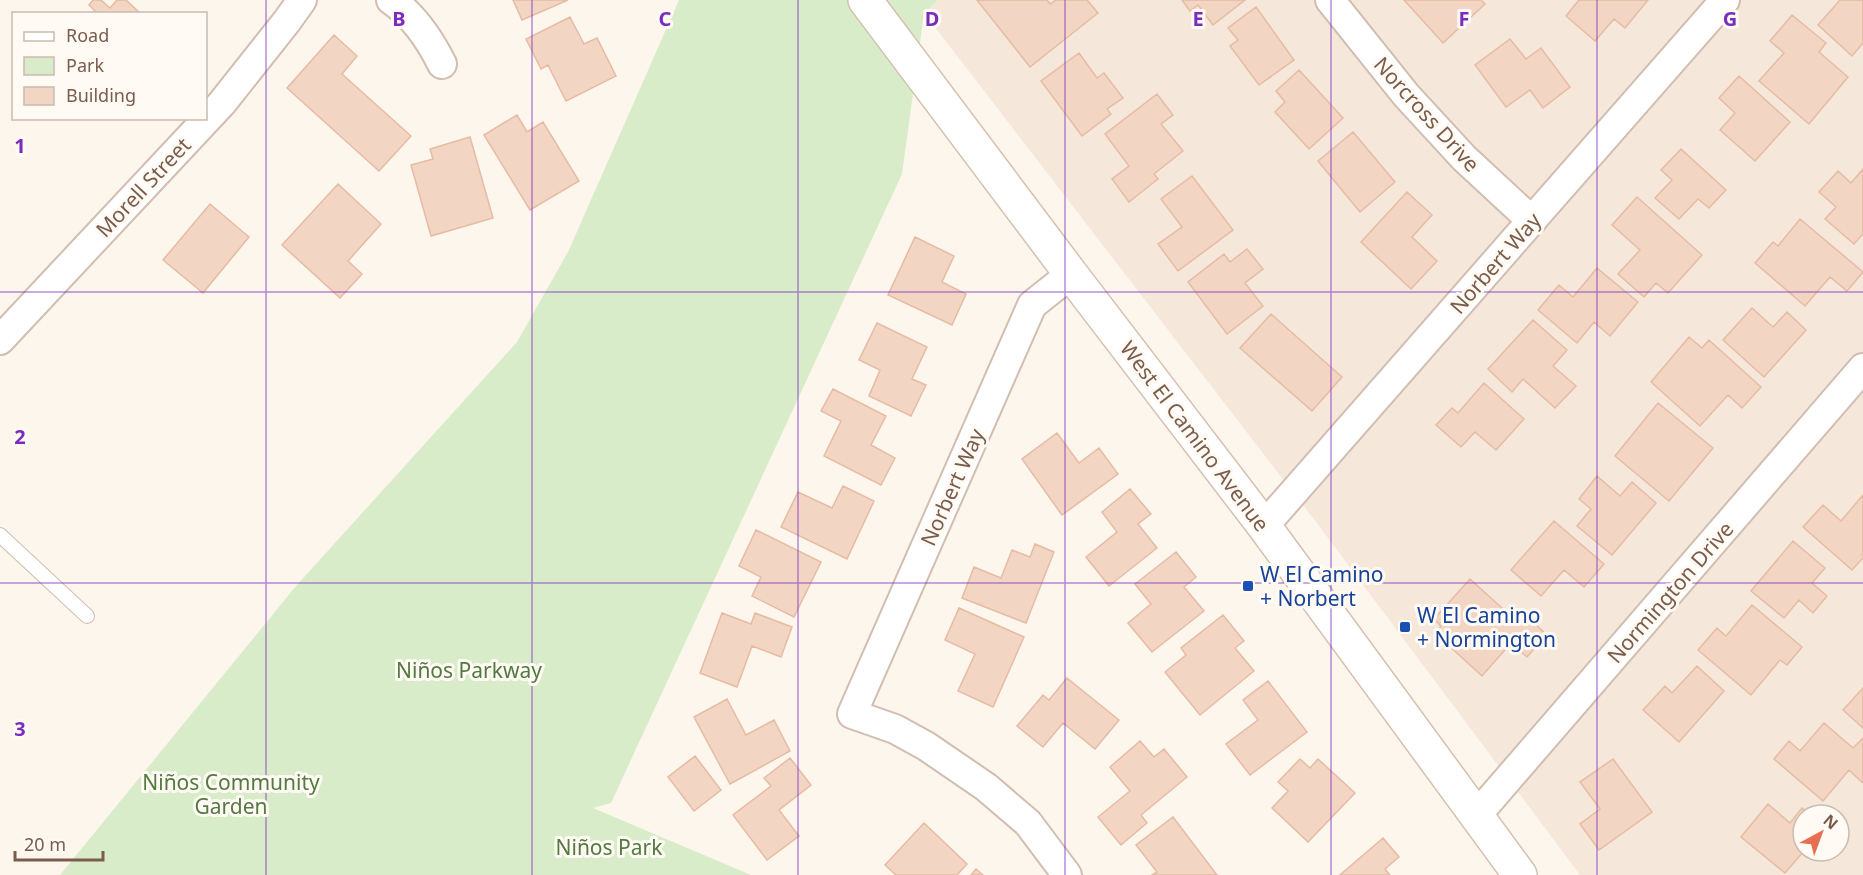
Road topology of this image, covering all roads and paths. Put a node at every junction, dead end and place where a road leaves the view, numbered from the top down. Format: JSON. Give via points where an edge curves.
{"nodes":[{"id":1,"x":302,"y":0,"type":"edge"},
{"id":2,"x":391,"y":0,"type":"edge"},
{"id":3,"x":865,"y":0,"type":"edge"},
{"id":4,"x":1330,"y":0,"type":"edge"},
{"id":5,"x":1725,"y":0,"type":"edge"},
{"id":6,"x":442,"y":64,"type":"dead end"},
{"id":7,"x":207,"y":119,"type":"edge"},
{"id":8,"x":206,"y":120,"type":"edge"},
{"id":9,"x":1532,"y":221,"type":"junction"},
{"id":10,"x":1071,"y":274,"type":"junction"},
{"id":11,"x":0,"y":340,"type":"edge"},
{"id":12,"x":1863,"y":368,"type":"edge"},
{"id":13,"x":1264,"y":526,"type":"junction"},
{"id":14,"x":0,"y":535,"type":"edge"},
{"id":15,"x":87,"y":616,"type":"dead end"},
{"id":16,"x":1476,"y":816,"type":"junction"},
{"id":17,"x":1067,"y":875,"type":"edge"},
{"id":18,"x":1520,"y":875,"type":"edge"}],
"edges":[{"from":1,"to":7,"type":"street","name":"Morell Street"},
{"from":2,"to":6,"type":"street","via":[[412,20]]},
{"from":3,"to":10,"type":"main road","name":"West El Camino Avenue"},
{"from":4,"to":9,"type":"street","name":"Norcross Drive","via":[[1464,158]]},
{"from":5,"to":9,"type":"street","name":"Norbert Way"},
{"from":8,"to":11,"type":"street","name":"Morell Street"},
{"from":9,"to":13,"type":"street","name":"Norbert Way"},
{"from":10,"to":13,"type":"main road","name":"West El Camino Avenue"},
{"from":10,"to":17,"type":"street","name":"Norbert Way","via":[[1032,305],[852,714],[895,729],[986,787],[1028,824]]},
{"from":12,"to":16,"type":"street","name":"Normington Drive"},
{"from":13,"to":16,"type":"main road","name":"West El Camino Avenue"},
{"from":14,"to":15,"type":"lane"},
{"from":16,"to":18,"type":"main road","name":"West El Camino Avenue"}]}
